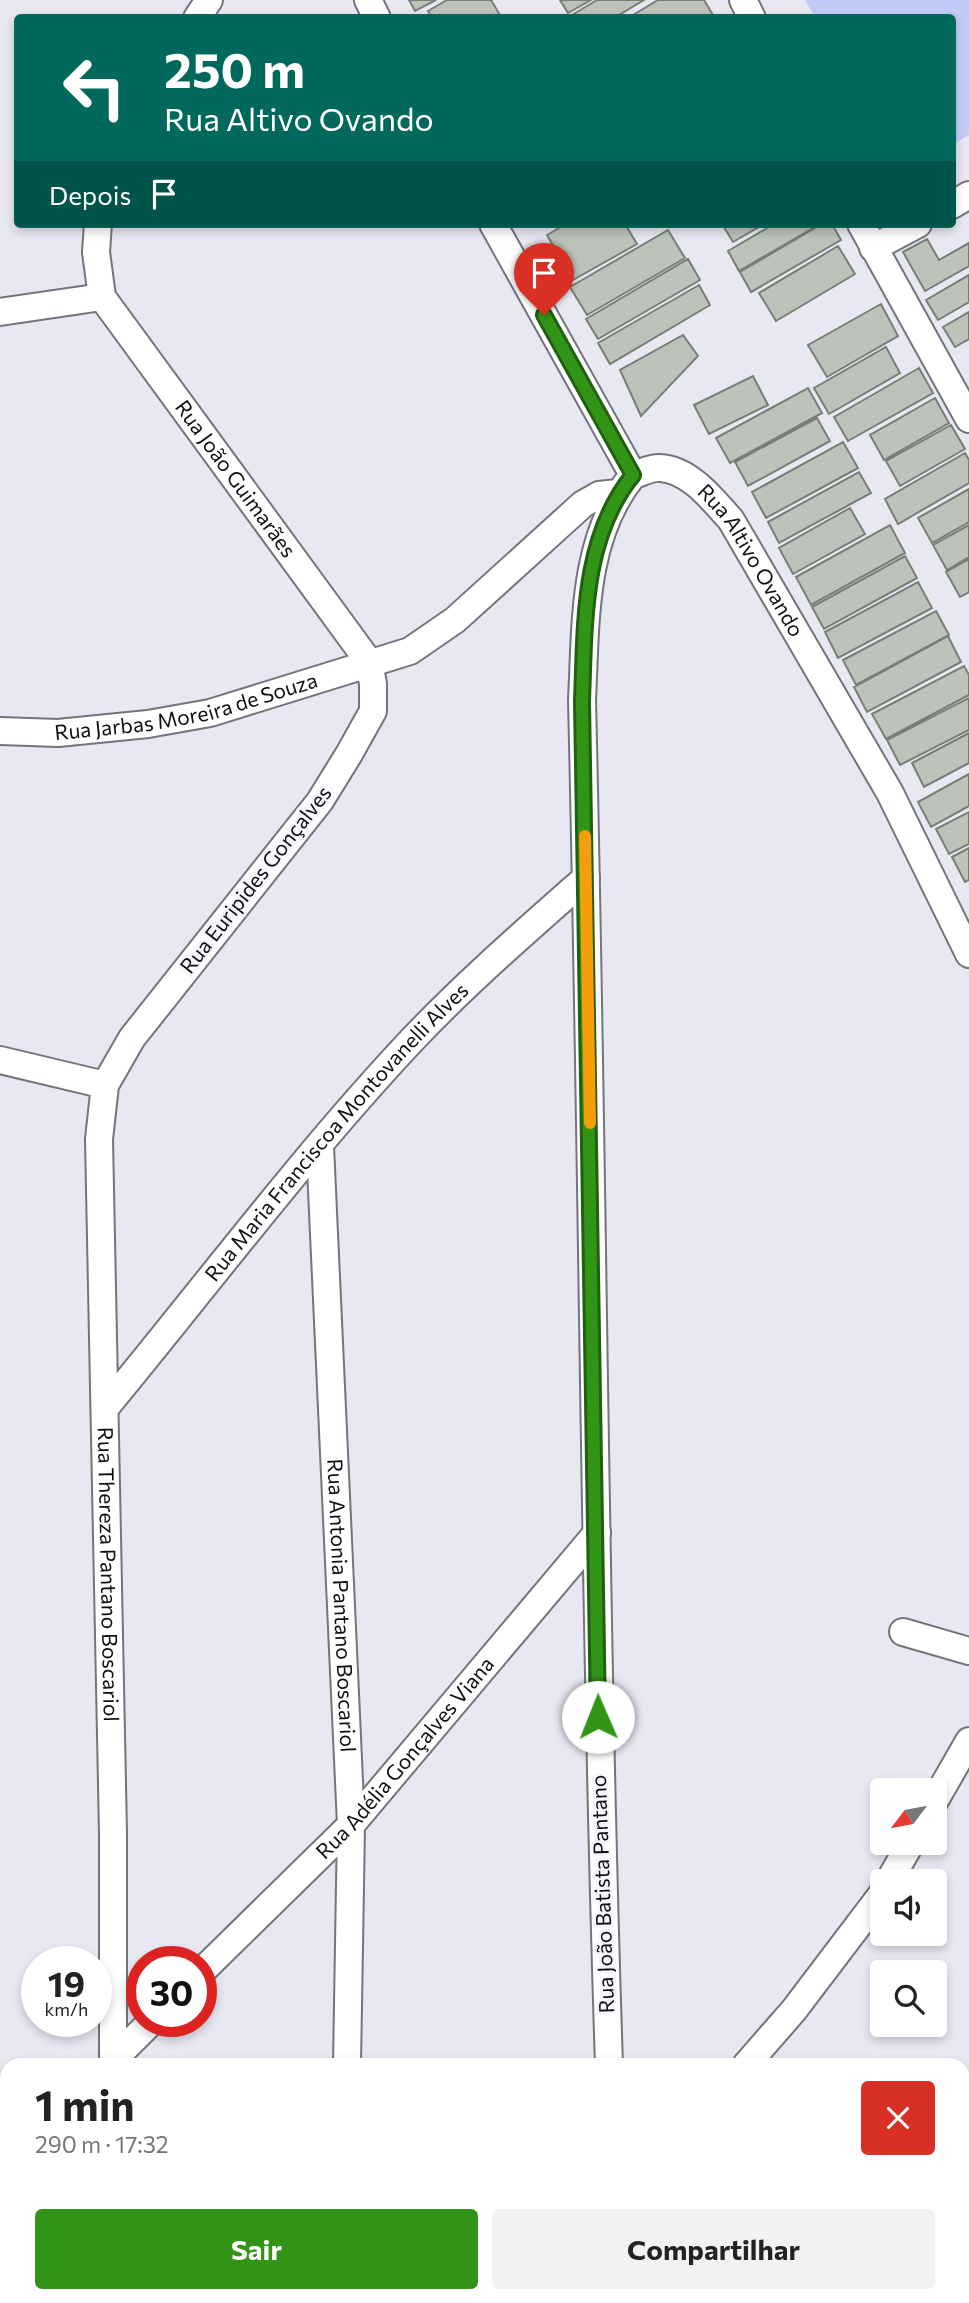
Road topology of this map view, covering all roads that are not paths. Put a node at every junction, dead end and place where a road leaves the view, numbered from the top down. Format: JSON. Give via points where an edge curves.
{"nodes":[{"id":1,"x":99,"y":228,"type":"edge"},
{"id":2,"x":495,"y":228,"type":"edge"},
{"id":3,"x":863,"y":228,"type":"edge"},
{"id":4,"x":910,"y":228,"type":"edge"},
{"id":5,"x":873,"y":248,"type":"junction"},
{"id":6,"x":102,"y":297,"type":"junction"},
{"id":7,"x":0,"y":312,"type":"edge"},
{"id":8,"x":969,"y":419,"type":"edge"},
{"id":9,"x":625,"y":484,"type":"junction"},
{"id":10,"x":369,"y":662,"type":"junction"},
{"id":11,"x":0,"y":731,"type":"edge"},
{"id":12,"x":586,"y":878,"type":"junction"},
{"id":13,"x":969,"y":954,"type":"edge"},
{"id":14,"x":0,"y":1060,"type":"edge"},
{"id":15,"x":105,"y":1084,"type":"junction"},
{"id":16,"x":320,"y":1146,"type":"junction"},
{"id":17,"x":106,"y":1407,"type":"junction"},
{"id":18,"x":597,"y":1533,"type":"junction"},
{"id":19,"x":903,"y":1632,"type":"dead end"},
{"id":20,"x":969,"y":1651,"type":"edge"},
{"id":21,"x":969,"y":1741,"type":"edge"},
{"id":22,"x":947,"y":1779,"type":"edge"},
{"id":23,"x":351,"y":1825,"type":"junction"},
{"id":24,"x":870,"y":1910,"type":"edge"},
{"id":25,"x":217,"y":1956,"type":"edge"},
{"id":26,"x":137,"y":2037,"type":"edge"},
{"id":27,"x":113,"y":2058,"type":"edge"},
{"id":28,"x":117,"y":2058,"type":"edge"},
{"id":29,"x":347,"y":2058,"type":"edge"},
{"id":30,"x":609,"y":2058,"type":"edge"},
{"id":31,"x":752,"y":2058,"type":"edge"}],
"edges":[{"from":1,"to":6,"type":"street","via":[[96,252]]},
{"from":2,"to":9,"type":"street"},
{"from":3,"to":5,"type":"street"},
{"from":4,"to":5,"type":"street"},
{"from":5,"to":8,"type":"street"},
{"from":6,"to":7,"type":"street"},
{"from":6,"to":10,"type":"street","name":"Rua João Guimarães"},
{"from":9,"to":10,"type":"street","name":"Rua Altivo Ovando","via":[[583,504],[472,605],[424,642]]},
{"from":9,"to":12,"type":"street","name":"Rua João Batista Pantano","via":[[602,526],[586,602],[582,701]]},
{"from":9,"to":13,"type":"street","name":"Rua Altivo Ovando","via":[[659,467],[678,472],[707,493],[731,520],[890,793]]},
{"from":10,"to":11,"type":"street","name":"Rua Jarbas Moreira de Souza","via":[[210,713],[58,733]]},
{"from":10,"to":15,"type":"street","name":"Rua Euripides Gonçalves","via":[[373,711],[349,754],[304,822],[132,1038]]},
{"from":12,"to":16,"type":"street","name":"Rua Maria Franciscoa Montovanelli Alves","via":[[412,1041]]},
{"from":12,"to":18,"type":"street","name":"Rua João Batista Pantano"},
{"from":14,"to":15,"type":"street"},
{"from":15,"to":17,"type":"street","name":"Rua Thereza Pantano Boscariol","via":[[99,1139]]},
{"from":16,"to":17,"type":"street","name":"Rua Maria Franciscoa Montovanelli Alves"},
{"from":16,"to":23,"type":"street","name":"Rua Antonia Pantano Boscariol"},
{"from":17,"to":27,"type":"street","name":"Rua Thereza Pantano Boscariol"},
{"from":18,"to":23,"type":"street","name":"Rua Adélia Gonçalves Viana"},
{"from":18,"to":30,"type":"street","name":"Rua João Batista Pantano","via":[[597,1690]]},
{"from":19,"to":20,"type":"street"},
{"from":21,"to":22,"type":"street"},
{"from":23,"to":25,"type":"street","name":"Rua Adélia Gonçalves Viana"},
{"from":23,"to":29,"type":"street","name":"Rua Antonia Pantano Boscariol"},
{"from":24,"to":31,"type":"street"},
{"from":26,"to":28,"type":"street"}]}
